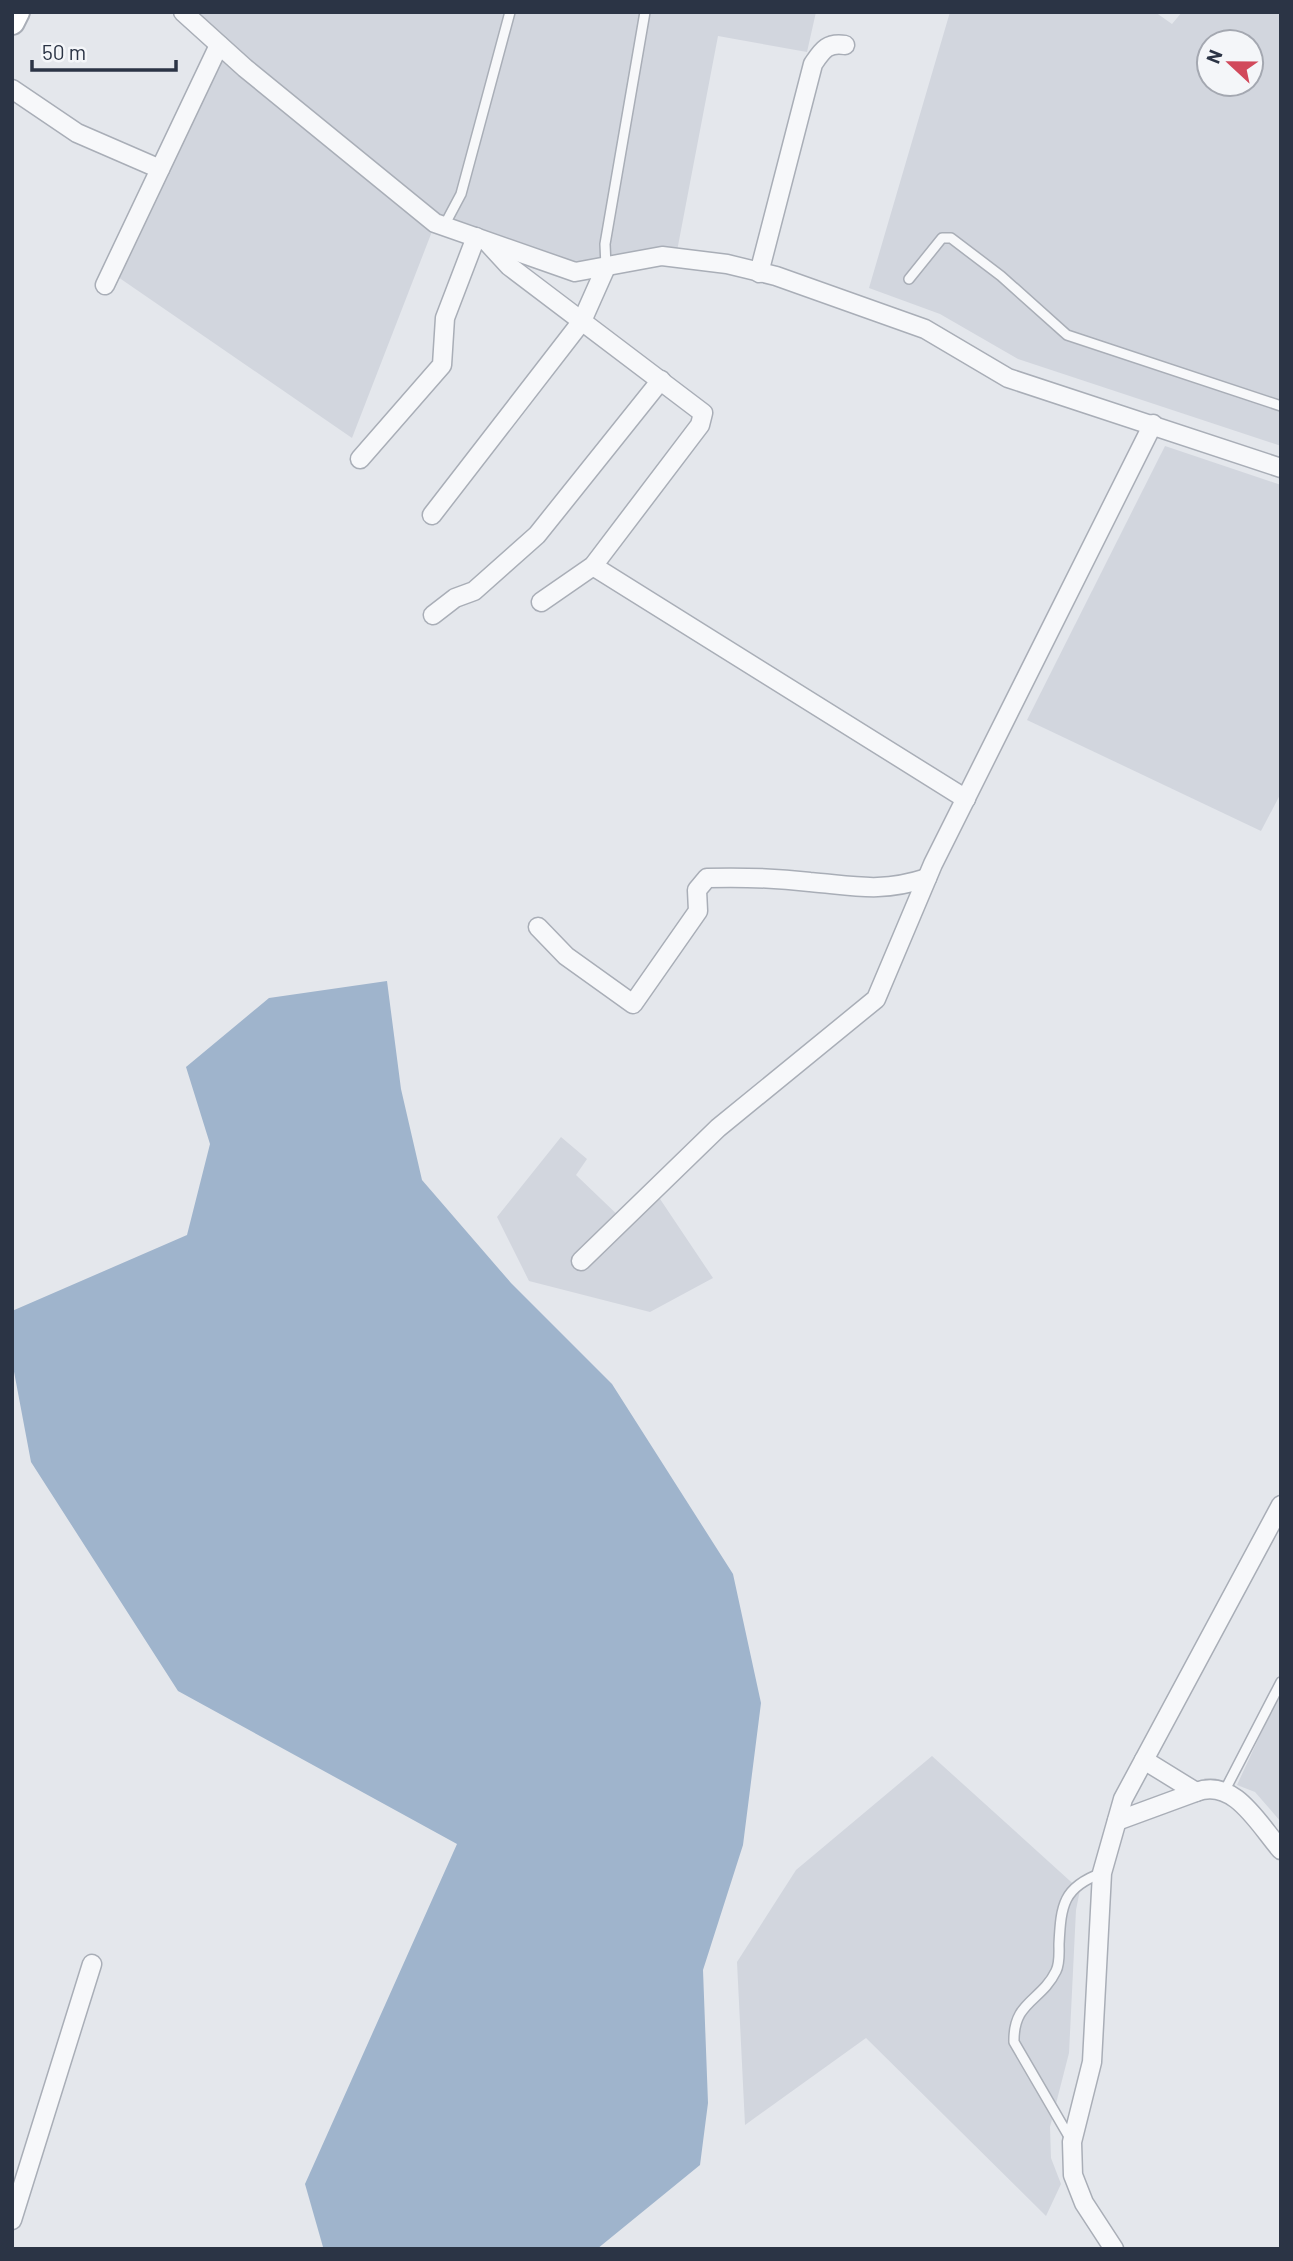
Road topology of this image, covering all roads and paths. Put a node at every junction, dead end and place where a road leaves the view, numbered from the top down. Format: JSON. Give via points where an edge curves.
{"nodes":[{"id":1,"x":17,"y":12,"type":"edge"},
{"id":2,"x":183,"y":12,"type":"edge"},
{"id":3,"x":510,"y":12,"type":"edge"},
{"id":4,"x":645,"y":12,"type":"edge"},
{"id":5,"x":12,"y":22,"type":"edge"},
{"id":6,"x":219,"y":45,"type":"junction"},
{"id":7,"x":845,"y":45,"type":"dead end"},
{"id":8,"x":12,"y":89,"type":"edge"},
{"id":9,"x":160,"y":169,"type":"junction"},
{"id":10,"x":444,"y":226,"type":"junction"},
{"id":11,"x":481,"y":239,"type":"junction"},
{"id":12,"x":606,"y":267,"type":"junction"},
{"id":13,"x":759,"y":273,"type":"junction"},
{"id":14,"x":909,"y":279,"type":"dead end"},
{"id":15,"x":105,"y":285,"type":"dead end"},
{"id":16,"x":582,"y":321,"type":"junction"},
{"id":17,"x":661,"y":380,"type":"junction"},
{"id":18,"x":1281,"y":406,"type":"edge"},
{"id":19,"x":1153,"y":424,"type":"junction"},
{"id":20,"x":360,"y":459,"type":"dead end"},
{"id":21,"x":1281,"y":468,"type":"edge"},
{"id":22,"x":432,"y":514,"type":"dead end"},
{"id":23,"x":593,"y":566,"type":"junction"},
{"id":24,"x":541,"y":602,"type":"dead end"},
{"id":25,"x":433,"y":615,"type":"dead end"},
{"id":26,"x":966,"y":799,"type":"junction"},
{"id":27,"x":927,"y":878,"type":"junction"},
{"id":28,"x":538,"y":927,"type":"dead end"},
{"id":29,"x":581,"y":1261,"type":"dead end"},
{"id":30,"x":1281,"y":1505,"type":"edge"},
{"id":31,"x":1281,"y":1682,"type":"edge"},
{"id":32,"x":1144,"y":1760,"type":"junction"},
{"id":33,"x":1225,"y":1790,"type":"junction"},
{"id":34,"x":1196,"y":1793,"type":"junction"},
{"id":35,"x":1117,"y":1821,"type":"junction"},
{"id":36,"x":1281,"y":1850,"type":"edge"},
{"id":37,"x":1102,"y":1873,"type":"junction"},
{"id":38,"x":92,"y":1964,"type":"dead end"},
{"id":39,"x":1072,"y":2142,"type":"junction"},
{"id":40,"x":12,"y":2220,"type":"edge"},
{"id":41,"x":1114,"y":2249,"type":"edge"}],
"edges":[{"from":1,"to":5,"type":"street"},
{"from":2,"to":6,"type":"street"},
{"from":3,"to":10,"type":"lane","via":[[461,194]]},
{"from":4,"to":12,"type":"lane","via":[[605,244]]},
{"from":6,"to":9,"type":"street"},
{"from":6,"to":10,"type":"street"},
{"from":7,"to":13,"type":"street","via":[[824,47],[813,64]]},
{"from":8,"to":9,"type":"street","via":[[77,133]]},
{"from":9,"to":15,"type":"street"},
{"from":10,"to":11,"type":"street"},
{"from":11,"to":12,"type":"street","via":[[575,272]]},
{"from":11,"to":16,"type":"street"},
{"from":11,"to":20,"type":"street","via":[[445,318],[442,365]]},
{"from":12,"to":13,"type":"street","via":[[662,256]]},
{"from":12,"to":16,"type":"street"},
{"from":13,"to":19,"type":"street","via":[[925,329],[1008,378]]},
{"from":14,"to":18,"type":"lane","via":[[942,238],[951,238],[1067,335]]},
{"from":16,"to":17,"type":"street"},
{"from":16,"to":22,"type":"street"},
{"from":17,"to":23,"type":"street","via":[[703,413],[700,425]]},
{"from":17,"to":25,"type":"street","via":[[537,536],[474,591],[455,598]]},
{"from":19,"to":21,"type":"street"},
{"from":19,"to":26,"type":"street"},
{"from":23,"to":24,"type":"street"},
{"from":23,"to":26,"type":"street"},
{"from":26,"to":27,"type":"street"},
{"from":27,"to":28,"type":"street","via":[[863,890],[811,882],[707,878],[697,890],[698,911],[634,1004],[566,956]]},
{"from":27,"to":29,"type":"street","via":[[876,999],[718,1128]]},
{"from":30,"to":32,"type":"street"},
{"from":31,"to":33,"type":"lane"},
{"from":32,"to":34,"type":"street"},
{"from":32,"to":35,"type":"street"},
{"from":33,"to":34,"type":"street","via":[[1206,1788]]},
{"from":33,"to":36,"type":"street"},
{"from":34,"to":35,"type":"street"},
{"from":35,"to":37,"type":"street"},
{"from":37,"to":39,"type":"street","via":[[1092,2062]]},
{"from":37,"to":39,"type":"lane","via":[[1082,1880],[1071,1892],[1061,1910],[1056,1971],[1014,2024],[1014,2042]]},
{"from":38,"to":40,"type":"street"},
{"from":39,"to":41,"type":"street","via":[[1073,2175],[1084,2203]]}]}
